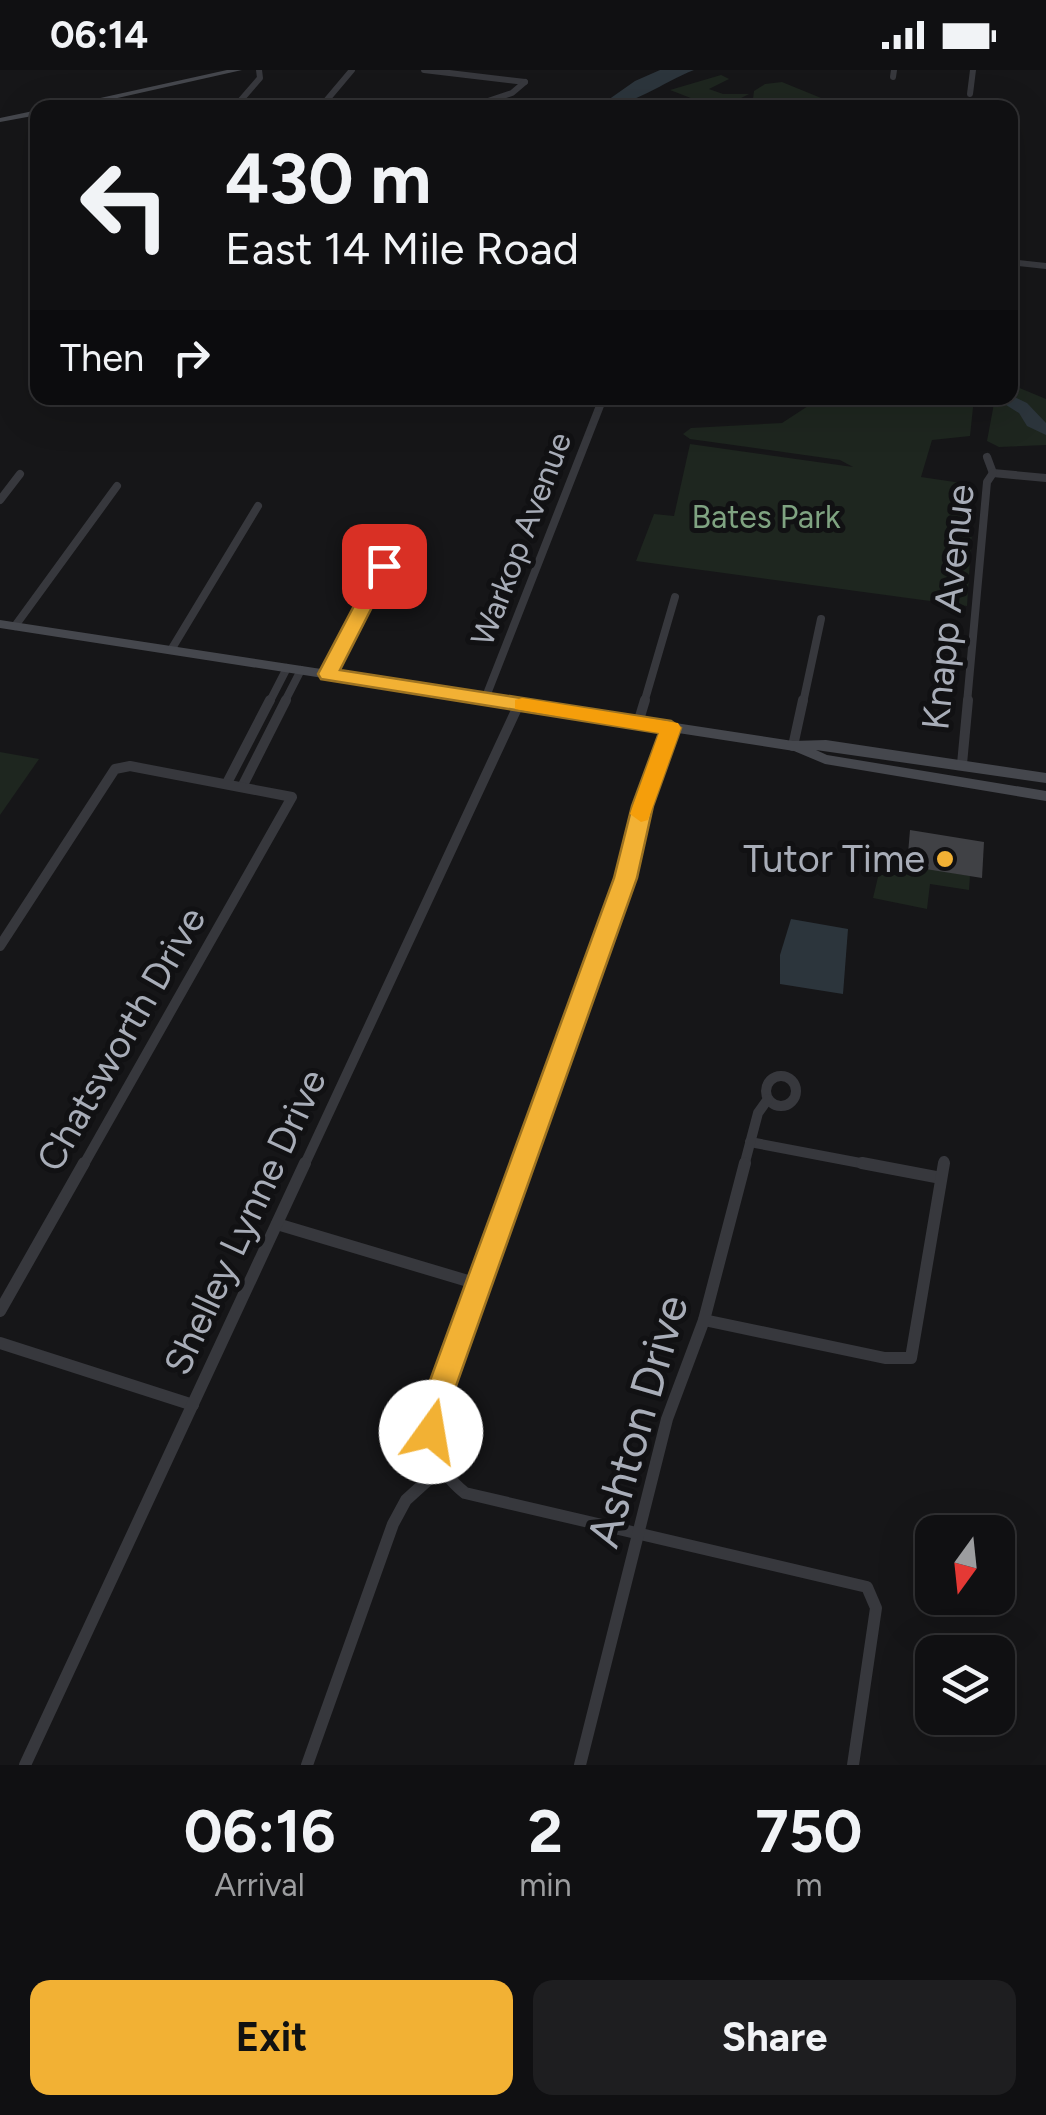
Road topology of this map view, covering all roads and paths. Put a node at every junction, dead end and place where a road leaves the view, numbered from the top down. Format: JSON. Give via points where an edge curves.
{"nodes":[{"id":1,"x":238,"y":70,"type":"edge"},
{"id":2,"x":259,"y":70,"type":"edge"},
{"id":3,"x":352,"y":70,"type":"edge"},
{"id":4,"x":424,"y":70,"type":"edge"},
{"id":5,"x":973,"y":70,"type":"edge"},
{"id":6,"x":970,"y":94,"type":"dead end"},
{"id":7,"x":97,"y":100,"type":"edge"},
{"id":8,"x":241,"y":100,"type":"edge"},
{"id":9,"x":327,"y":100,"type":"edge"},
{"id":10,"x":491,"y":100,"type":"edge"},
{"id":11,"x":30,"y":114,"type":"edge"},
{"id":12,"x":0,"y":120,"type":"edge"},
{"id":13,"x":1018,"y":263,"type":"edge"},
{"id":14,"x":1046,"y":266,"type":"edge"},
{"id":15,"x":600,"y":405,"type":"edge"},
{"id":16,"x":987,"y":457,"type":"dead end"},
{"id":17,"x":993,"y":472,"type":"junction"},
{"id":18,"x":20,"y":474,"type":"dead end"},
{"id":19,"x":1046,"y":478,"type":"edge"},
{"id":20,"x":117,"y":486,"type":"dead end"},
{"id":21,"x":0,"y":500,"type":"edge"},
{"id":22,"x":258,"y":506,"type":"dead end"},
{"id":23,"x":400,"y":535,"type":"dead end"},
{"id":24,"x":675,"y":597,"type":"dead end"},
{"id":25,"x":820,"y":619,"type":"dead end"},
{"id":26,"x":8,"y":625,"type":"edge"},
{"id":27,"x":171,"y":650,"type":"junction"},
{"id":28,"x":294,"y":669,"type":"junction"},
{"id":29,"x":328,"y":674,"type":"junction"},
{"id":30,"x":485,"y":699,"type":"junction"},
{"id":31,"x":519,"y":704,"type":"junction"},
{"id":32,"x":638,"y":723,"type":"junction"},
{"id":33,"x":671,"y":728,"type":"junction"},
{"id":34,"x":793,"y":746,"type":"junction"},
{"id":35,"x":962,"y":764,"type":"junction"},
{"id":36,"x":1046,"y":778,"type":"edge"},
{"id":37,"x":228,"y":783,"type":"junction"},
{"id":38,"x":243,"y":786,"type":"junction"},
{"id":39,"x":1046,"y":796,"type":"edge"},
{"id":40,"x":0,"y":946,"type":"edge"},
{"id":41,"x":768,"y":1099,"type":"dead end"},
{"id":42,"x":750,"y":1142,"type":"junction"},
{"id":43,"x":944,"y":1160,"type":"dead end"},
{"id":44,"x":941,"y":1178,"type":"junction"},
{"id":45,"x":277,"y":1224,"type":"junction"},
{"id":46,"x":478,"y":1284,"type":"junction"},
{"id":47,"x":0,"y":1311,"type":"edge"},
{"id":48,"x":704,"y":1320,"type":"junction"},
{"id":49,"x":0,"y":1343,"type":"edge"},
{"id":50,"x":192,"y":1405,"type":"junction"},
{"id":51,"x":439,"y":1470,"type":"junction"},
{"id":52,"x":639,"y":1532,"type":"junction"},
{"id":53,"x":26,"y":1765,"type":"edge"},
{"id":54,"x":307,"y":1765,"type":"edge"},
{"id":55,"x":580,"y":1765,"type":"edge"},
{"id":56,"x":853,"y":1765,"type":"edge"}],
"edges":[{"from":1,"to":7,"type":"main road"},
{"from":2,"to":8,"type":"street"},
{"from":3,"to":9,"type":"street"},
{"from":4,"to":10,"type":"street","via":[[525,82]]},
{"from":5,"to":6,"type":"street"},
{"from":11,"to":12,"type":"main road"},
{"from":13,"to":14,"type":"street"},
{"from":15,"to":30,"type":"street","name":"Warkop Avenue"},
{"from":16,"to":17,"type":"street","name":"Knapp Avenue"},
{"from":17,"to":19,"type":"street"},
{"from":17,"to":35,"type":"street","name":"Knapp Avenue"},
{"from":18,"to":21,"type":"street"},
{"from":20,"to":26,"type":"street"},
{"from":22,"to":27,"type":"street"},
{"from":23,"to":29,"type":"street"},
{"from":24,"to":32,"type":"street"},
{"from":25,"to":34,"type":"street"},
{"from":26,"to":27,"type":"main road"},
{"from":27,"to":28,"type":"main road"},
{"from":28,"to":29,"type":"main road"},
{"from":28,"to":37,"type":"street"},
{"from":28,"to":38,"type":"street"},
{"from":29,"to":30,"type":"main road"},
{"from":30,"to":31,"type":"main road"},
{"from":31,"to":32,"type":"main road"},
{"from":31,"to":45,"type":"street","name":"Shelley Lynne Drive"},
{"from":32,"to":33,"type":"main road"},
{"from":33,"to":34,"type":"main road"},
{"from":33,"to":46,"type":"street","via":[[642,806],[626,878]]},
{"from":34,"to":35,"type":"main road"},
{"from":34,"to":39,"type":"main road","via":[[825,759]]},
{"from":35,"to":36,"type":"main road"},
{"from":37,"to":38,"type":"street"},
{"from":37,"to":40,"type":"street","via":[[119,767]]},
{"from":38,"to":47,"type":"street","name":"Chatsworth Drive","via":[[292,797]]},
{"from":41,"to":42,"type":"street","name":"Ashton Drive"},
{"from":42,"to":44,"type":"street"},
{"from":42,"to":48,"type":"street","name":"Ashton Drive"},
{"from":43,"to":44,"type":"street"},
{"from":44,"to":48,"type":"street","via":[[911,1358]]},
{"from":45,"to":46,"type":"street"},
{"from":45,"to":50,"type":"street","name":"Shelley Lynne Drive"},
{"from":46,"to":51,"type":"street","via":[[432,1420]]},
{"from":48,"to":52,"type":"street","name":"Ashton Drive","via":[[667,1418]]},
{"from":49,"to":50,"type":"street"},
{"from":50,"to":53,"type":"street","name":"Shelley Lynne Drive"},
{"from":51,"to":52,"type":"street","via":[[482,1498]]},
{"from":51,"to":54,"type":"street","via":[[406,1500],[393,1524]]},
{"from":52,"to":55,"type":"street","name":"Ashton Drive"},
{"from":52,"to":56,"type":"street","via":[[856,1582],[872,1592],[876,1608]]}]}
